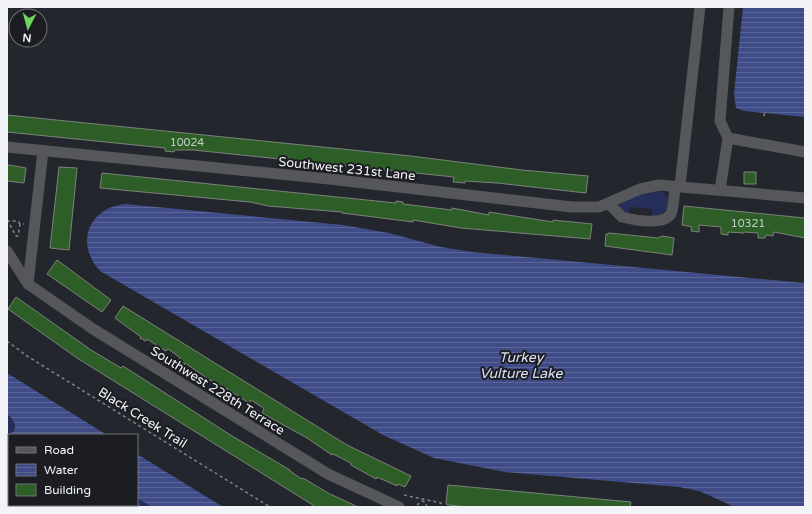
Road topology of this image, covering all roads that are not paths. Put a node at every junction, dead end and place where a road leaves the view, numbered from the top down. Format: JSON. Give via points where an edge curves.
{"nodes":[{"id":1,"x":700,"y":7,"type":"edge"},
{"id":2,"x":729,"y":7,"type":"edge"},
{"id":3,"x":728,"y":138,"type":"junction"},
{"id":4,"x":7,"y":147,"type":"edge"},
{"id":5,"x":43,"y":151,"type":"junction"},
{"id":6,"x":805,"y":152,"type":"edge"},
{"id":7,"x":678,"y":186,"type":"junction"},
{"id":8,"x":720,"y":190,"type":"junction"},
{"id":9,"x":805,"y":198,"type":"edge"},
{"id":10,"x":608,"y":204,"type":"junction"},
{"id":11,"x":7,"y":251,"type":"edge"},
{"id":12,"x":28,"y":284,"type":"junction"},
{"id":13,"x":399,"y":507,"type":"edge"}],
"edges":[{"from":1,"to":7,"type":"street"},
{"from":2,"to":3,"type":"street","via":[[720,121]]},
{"from":3,"to":6,"type":"street"},
{"from":3,"to":8,"type":"street"},
{"from":4,"to":5,"type":"street","name":"Southwest 231st Lane"},
{"from":5,"to":10,"type":"street","name":"Southwest 231st Lane","via":[[329,179],[572,207],[592,208]]},
{"from":5,"to":12,"type":"street"},
{"from":7,"to":8,"type":"street","name":"Southwest 231st Lane"},
{"from":7,"to":10,"type":"street","name":"Southwest 231st Lane","via":[[646,187]]},
{"from":7,"to":10,"type":"street","via":[[670,215],[661,220],[622,217]]},
{"from":8,"to":9,"type":"street","name":"Southwest 231st Lane"},
{"from":11,"to":12,"type":"street"},
{"from":12,"to":13,"type":"street","name":"Southwest 228th Terrace","via":[[93,329],[328,474]]}]}
